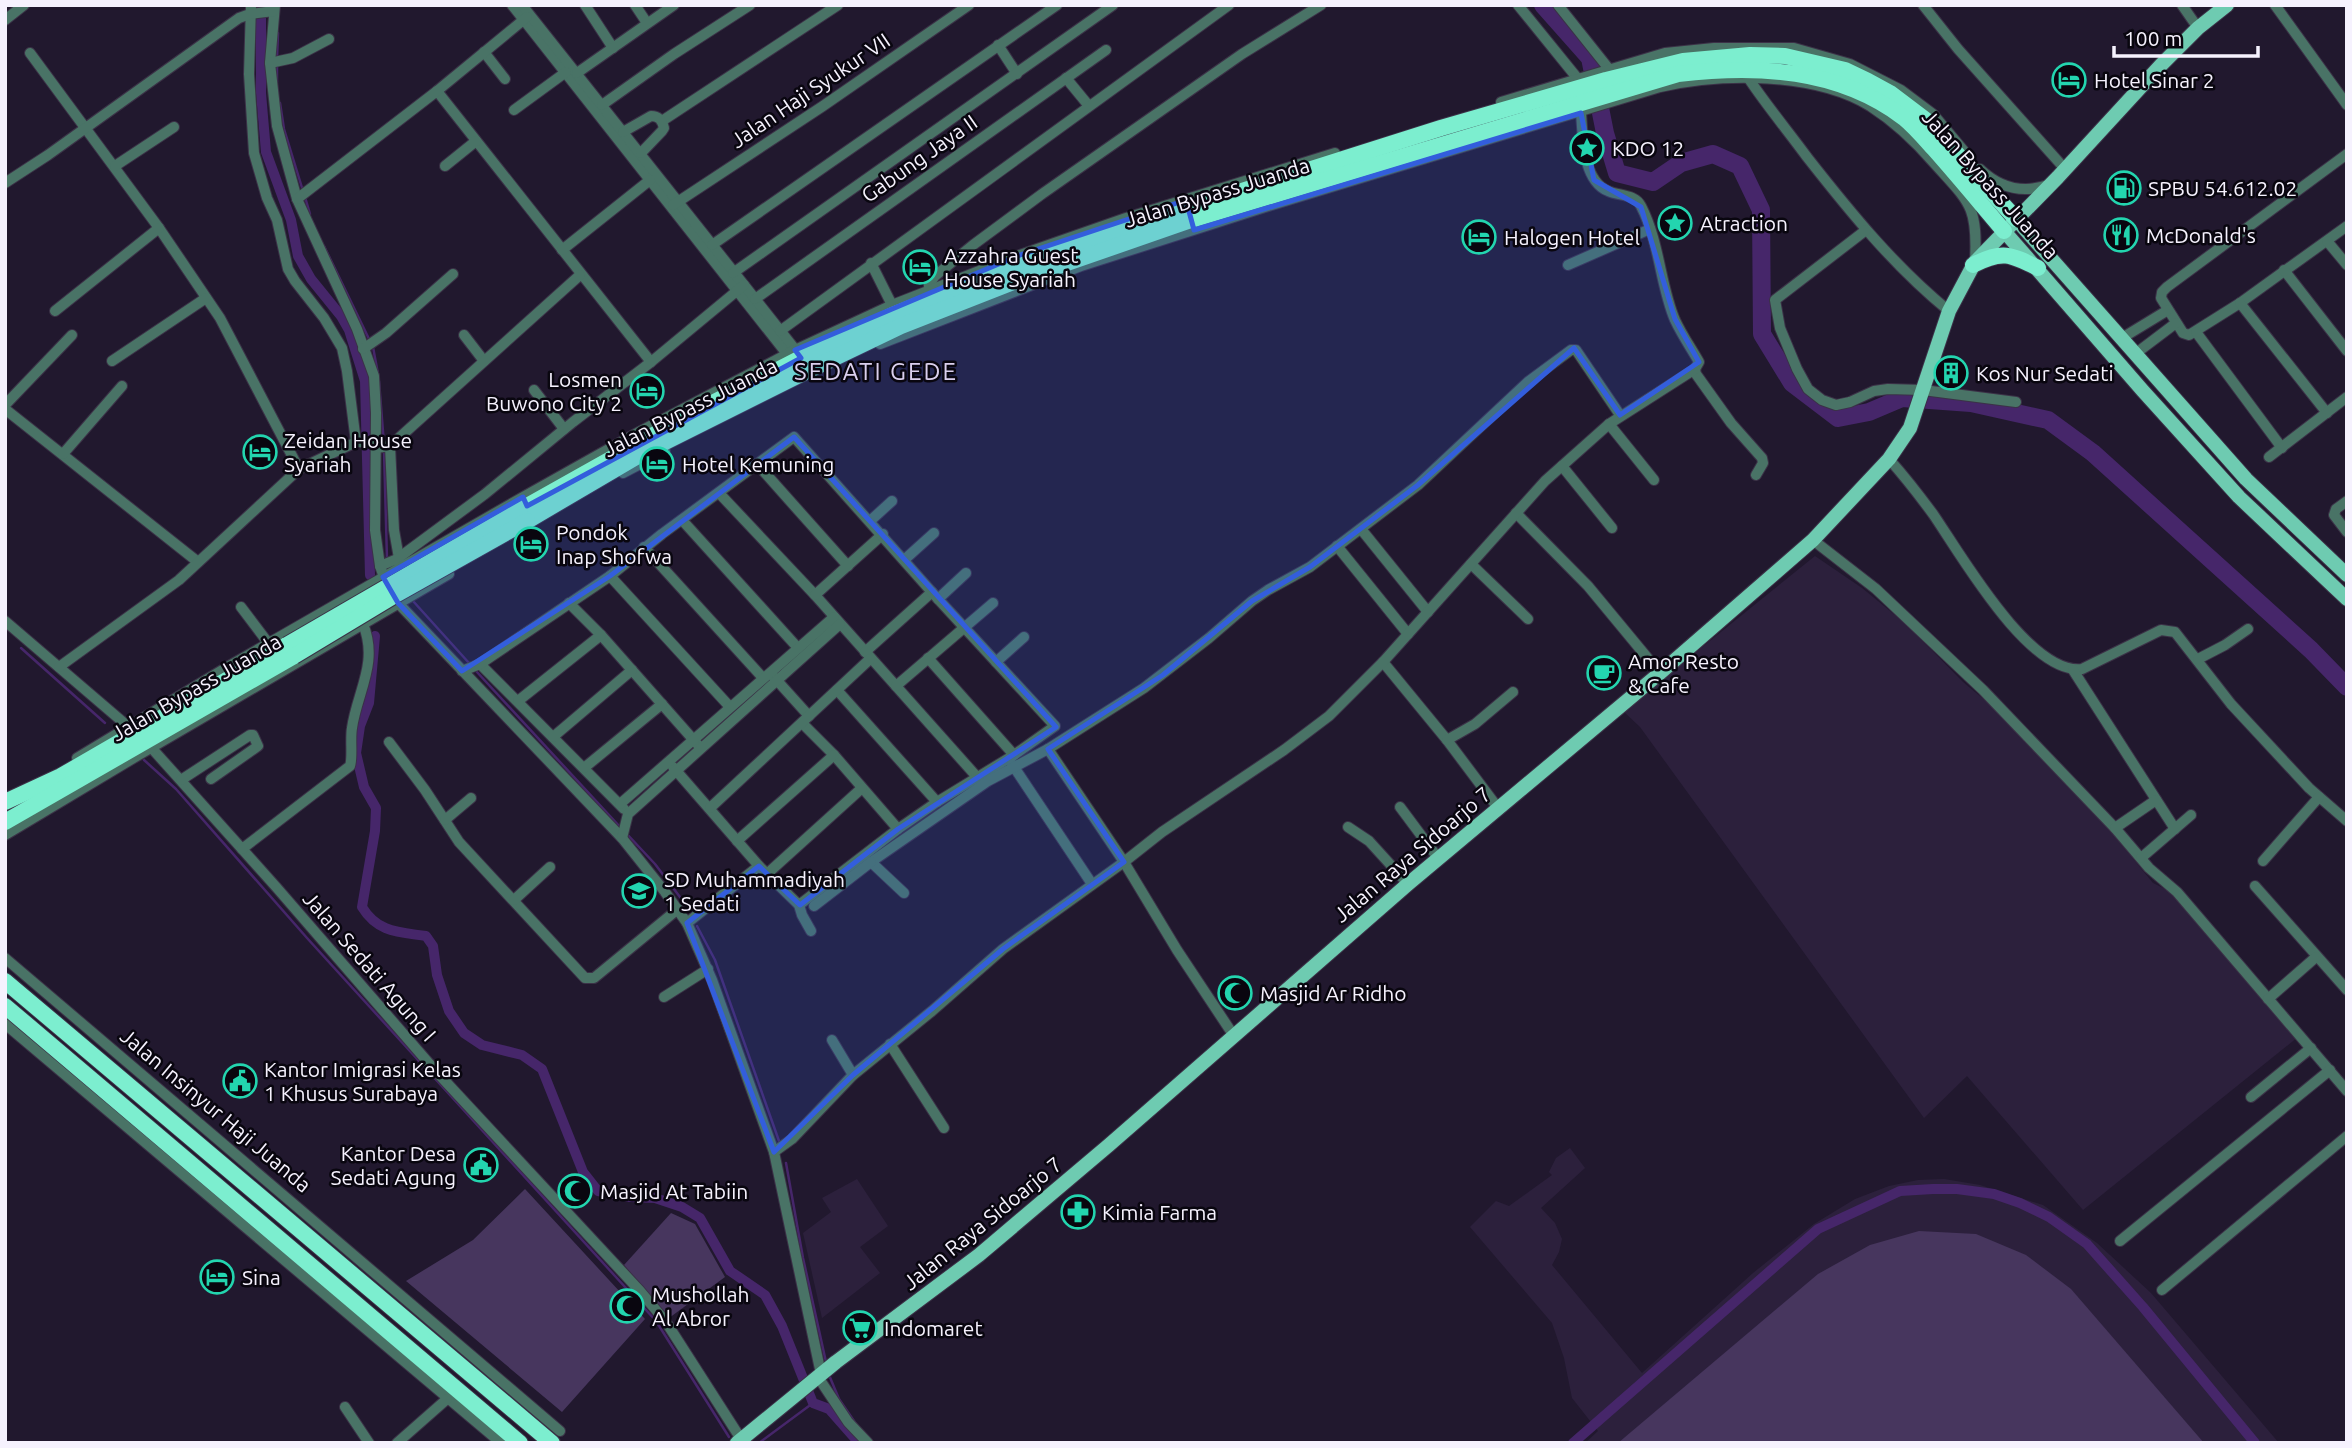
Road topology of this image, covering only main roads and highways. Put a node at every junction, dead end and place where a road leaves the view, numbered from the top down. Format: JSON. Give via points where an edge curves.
{"nodes":[{"id":1,"x":2227,"y":5,"type":"edge"},
{"id":2,"x":1606,"y":89,"type":"junction"},
{"id":3,"x":1582,"y":95,"type":"junction"},
{"id":4,"x":1190,"y":215,"type":"junction"},
{"id":5,"x":2016,"y":219,"type":"junction"},
{"id":6,"x":2004,"y":231,"type":"junction"},
{"id":7,"x":1974,"y":263,"type":"junction"},
{"id":8,"x":2038,"y":268,"type":"junction"},
{"id":9,"x":798,"y":358,"type":"junction"},
{"id":10,"x":524,"y":508,"type":"junction"},
{"id":11,"x":2347,"y":575,"type":"edge"},
{"id":12,"x":2347,"y":599,"type":"edge"},
{"id":13,"x":290,"y":650,"type":"junction"},
{"id":14,"x":134,"y":740,"type":"junction"},
{"id":15,"x":5,"y":802,"type":"edge"},
{"id":16,"x":5,"y":822,"type":"edge"},
{"id":17,"x":5,"y":981,"type":"edge"},
{"id":18,"x":5,"y":1006,"type":"edge"},
{"id":19,"x":82,"y":1024,"type":"road end"},
{"id":20,"x":71,"y":1037,"type":"junction"},
{"id":21,"x":428,"y":1339,"type":"junction"},
{"id":22,"x":414,"y":1354,"type":"junction"},
{"id":23,"x":556,"y":1437,"type":"edge"},
{"id":24,"x":739,"y":1441,"type":"edge"},
{"id":25,"x":520,"y":1443,"type":"edge"}],
"edges":[{"from":1,"to":5,"type":"main road","name":"Jalan Raya Sidoarjo 7","via":[[2161,65]]},
{"from":2,"to":3,"type":"highway","name":"Jalan Bypass Juanda"},
{"from":2,"to":5,"type":"highway","name":"Jalan Bypass Juanda","via":[[1683,61],[1800,54],[1868,80],[1939,127]]},
{"from":2,"to":6,"type":"highway","name":"Jalan Bypass Juanda","via":[[1713,70],[1753,76],[1796,72],[1857,90],[1914,127]]},
{"from":3,"to":4,"type":"highway","name":"Jalan Bypass Juanda","via":[[1473,140],[1287,197]]},
{"from":3,"to":4,"type":"highway","name":"Jalan Bypass Juanda","via":[[1469,116],[1288,172]]},
{"from":4,"to":9,"type":"highway","name":"Jalan Bypass Juanda","via":[[901,326]]},
{"from":5,"to":6,"type":"main road","name":"Jalan Raya Sidoarjo 7"},
{"from":5,"to":11,"type":"main road","name":"Jalan Bypass Juanda","via":[[2253,487]]},
{"from":6,"to":7,"type":"main road","name":"Jalan Raya Sidoarjo 7"},
{"from":6,"to":8,"type":"main road","name":"Jalan Bypass Juanda"},
{"from":7,"to":8,"type":"highway","via":[[2000,254]]},
{"from":7,"to":24,"type":"main road","name":"Jalan Raya Sidoarjo 7","via":[[1949,311],[1910,428],[1889,459],[1813,540],[979,1255]]},
{"from":8,"to":12,"type":"main road","name":"Jalan Bypass Juanda","via":[[2239,497]]},
{"from":9,"to":10,"type":"highway","name":"Jalan Bypass Juanda","via":[[696,406],[559,481]]},
{"from":9,"to":10,"type":"highway","name":"Jalan Bypass Juanda","via":[[783,386],[559,505]]},
{"from":10,"to":13,"type":"highway","name":"Jalan Bypass Juanda","bridge":true},
{"from":13,"to":14,"type":"highway","name":"Jalan Bypass Juanda"},
{"from":13,"to":14,"type":"highway","name":"Jalan Bypass Juanda","via":[[180,701]]},
{"from":14,"to":15,"type":"highway","name":"Jalan Bypass Juanda"},
{"from":14,"to":16,"type":"highway","name":"Jalan Bypass Juanda"},
{"from":17,"to":20,"type":"highway","name":"Jalan Insinyur Haji Juanda"},
{"from":18,"to":22,"type":"highway","via":[[28,1034],[301,1267]]},
{"from":19,"to":20,"type":"highway"},
{"from":20,"to":21,"type":"highway","name":"Jalan Insinyur Haji Juanda"},
{"from":21,"to":22,"type":"highway"},
{"from":21,"to":23,"type":"highway","name":"Jalan Insinyur Haji Juanda"},
{"from":22,"to":25,"type":"highway"}]}
